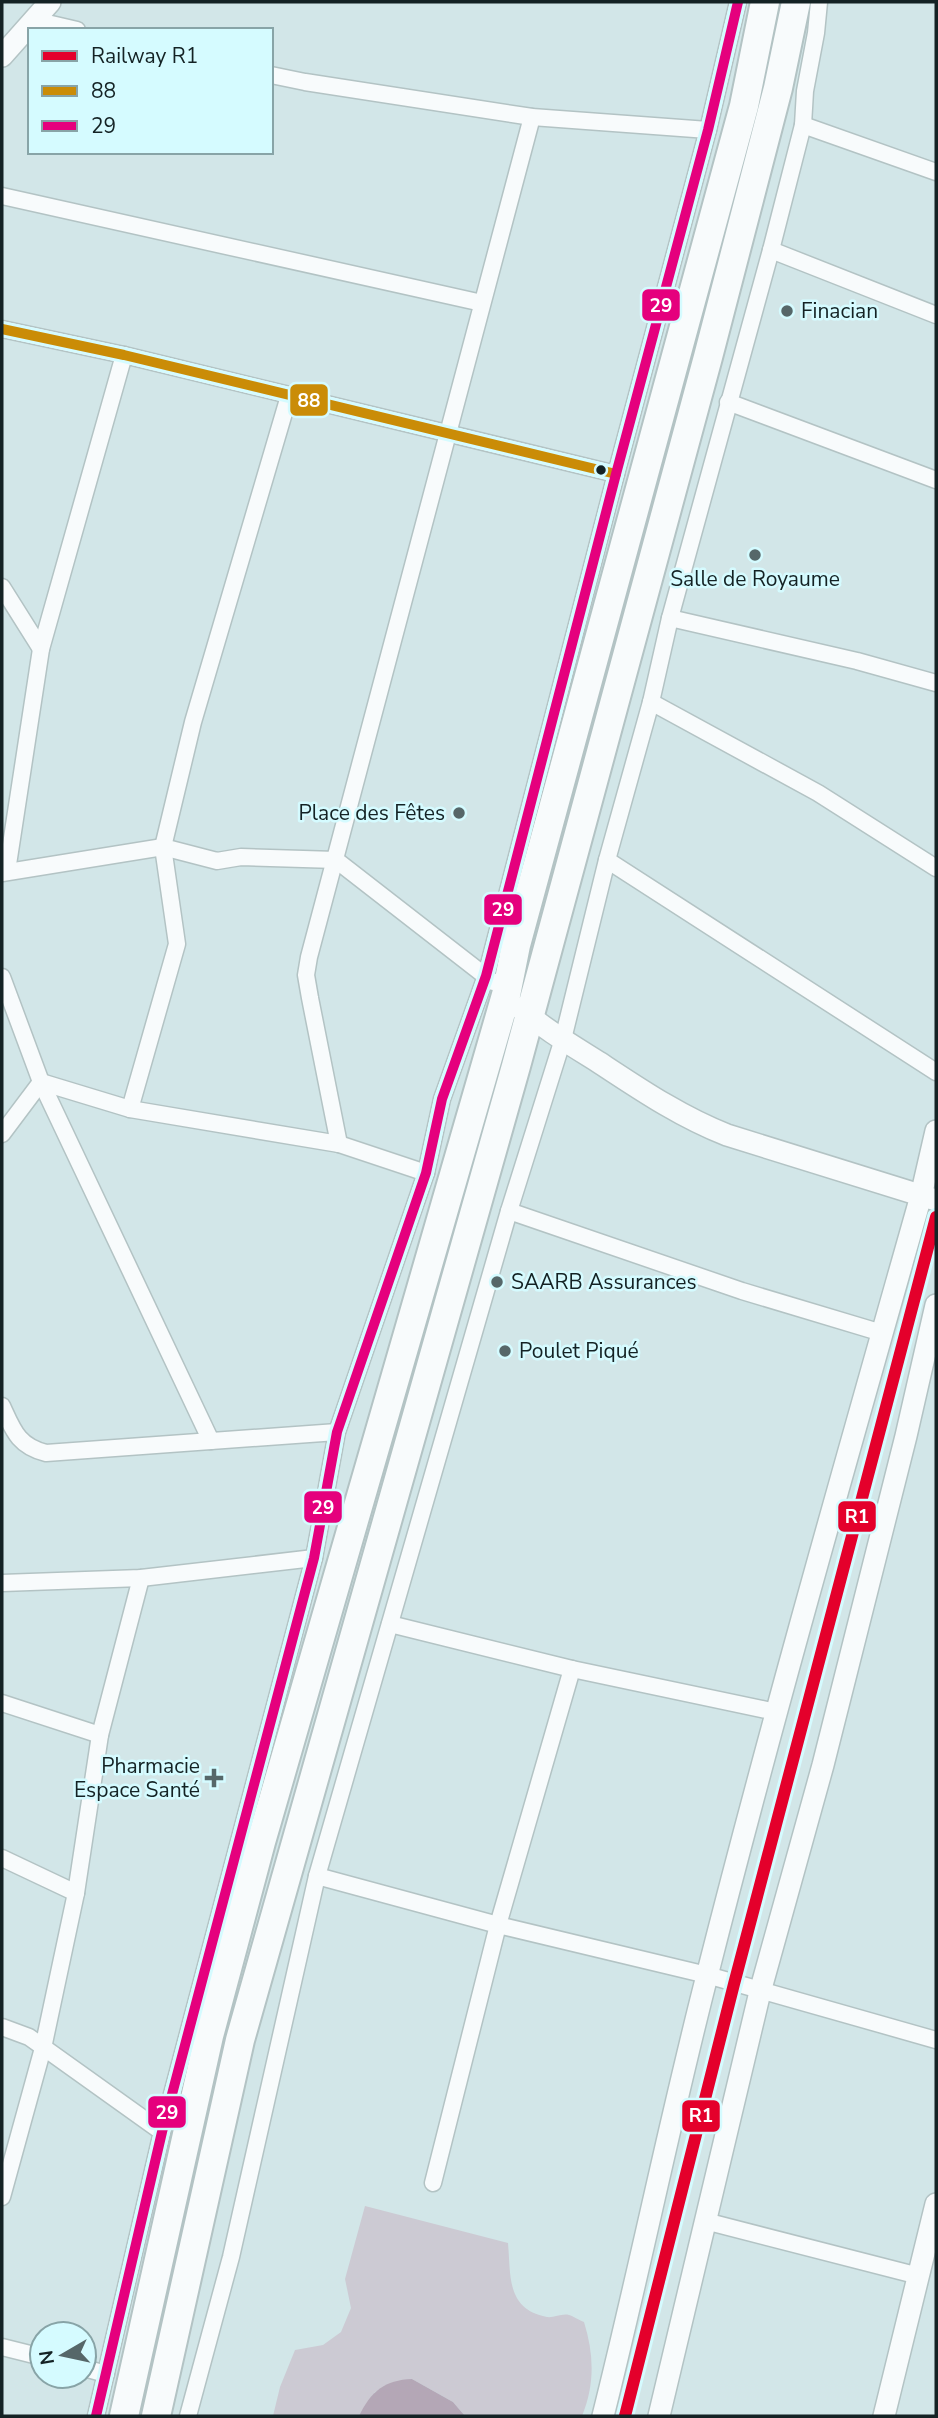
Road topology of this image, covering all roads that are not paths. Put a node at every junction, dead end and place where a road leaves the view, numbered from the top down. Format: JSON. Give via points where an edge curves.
{"nodes":[{"id":1,"x":50,"y":2,"type":"edge"},
{"id":2,"x":738,"y":2,"type":"edge"},
{"id":3,"x":765,"y":2,"type":"edge"},
{"id":4,"x":796,"y":2,"type":"edge"},
{"id":5,"x":819,"y":2,"type":"edge"},
{"id":6,"x":34,"y":20,"type":"junction"},
{"id":7,"x":68,"y":28,"type":"edge"},
{"id":8,"x":2,"y":56,"type":"edge"},
{"id":9,"x":273,"y":75,"type":"edge"},
{"id":10,"x":532,"y":117,"type":"junction"},
{"id":11,"x":803,"y":125,"type":"junction"},
{"id":12,"x":708,"y":130,"type":"junction"},
{"id":13,"x":936,"y":172,"type":"edge"},
{"id":14,"x":2,"y":196,"type":"edge"},
{"id":15,"x":771,"y":250,"type":"junction"},
{"id":16,"x":482,"y":303,"type":"junction"},
{"id":17,"x":936,"y":316,"type":"edge"},
{"id":18,"x":2,"y":329,"type":"edge"},
{"id":19,"x":124,"y":355,"type":"junction"},
{"id":20,"x":289,"y":396,"type":"junction"},
{"id":21,"x":728,"y":402,"type":"junction"},
{"id":22,"x":448,"y":434,"type":"junction"},
{"id":23,"x":615,"y":474,"type":"junction"},
{"id":24,"x":936,"y":480,"type":"edge"},
{"id":25,"x":2,"y":587,"type":"edge"},
{"id":26,"x":670,"y":618,"type":"junction"},
{"id":27,"x":41,"y":649,"type":"junction"},
{"id":28,"x":936,"y":683,"type":"edge"},
{"id":29,"x":651,"y":702,"type":"junction"},
{"id":30,"x":163,"y":847,"type":"junction"},
{"id":31,"x":336,"y":860,"type":"junction"},
{"id":32,"x":607,"y":860,"type":"junction"},
{"id":33,"x":936,"y":868,"type":"edge"},
{"id":34,"x":4,"y":872,"type":"edge"},
{"id":35,"x":2,"y":977,"type":"edge"},
{"id":36,"x":496,"y":985,"type":"junction"},
{"id":37,"x":529,"y":1016,"type":"junction"},
{"id":38,"x":563,"y":1039,"type":"junction"},
{"id":39,"x":936,"y":1072,"type":"edge"},
{"id":40,"x":41,"y":1082,"type":"junction"},
{"id":41,"x":130,"y":1109,"type":"junction"},
{"id":42,"x":936,"y":1131,"type":"edge"},
{"id":43,"x":2,"y":1134,"type":"edge"},
{"id":44,"x":339,"y":1144,"type":"junction"},
{"id":45,"x":426,"y":1173,"type":"junction"},
{"id":46,"x":928,"y":1198,"type":"edge"},
{"id":47,"x":509,"y":1211,"type":"junction"},
{"id":48,"x":936,"y":1305,"type":"edge"},
{"id":49,"x":882,"y":1333,"type":"junction"},
{"id":50,"x":2,"y":1406,"type":"edge"},
{"id":51,"x":337,"y":1432,"type":"junction"},
{"id":52,"x":211,"y":1441,"type":"junction"},
{"id":53,"x":314,"y":1558,"type":"junction"},
{"id":54,"x":141,"y":1578,"type":"junction"},
{"id":55,"x":2,"y":1583,"type":"edge"},
{"id":56,"x":390,"y":1624,"type":"junction"},
{"id":57,"x":572,"y":1669,"type":"junction"},
{"id":58,"x":2,"y":1703,"type":"edge"},
{"id":59,"x":776,"y":1713,"type":"junction"},
{"id":60,"x":100,"y":1735,"type":"junction"},
{"id":61,"x":2,"y":1858,"type":"edge"},
{"id":62,"x":317,"y":1876,"type":"junction"},
{"id":63,"x":76,"y":1893,"type":"junction"},
{"id":64,"x":498,"y":1926,"type":"junction"},
{"id":65,"x":707,"y":1975,"type":"junction"},
{"id":66,"x":760,"y":1992,"type":"junction"},
{"id":67,"x":2,"y":2027,"type":"edge"},
{"id":68,"x":936,"y":2040,"type":"edge"},
{"id":69,"x":43,"y":2048,"type":"junction"},
{"id":70,"x":162,"y":2132,"type":"junction"},
{"id":71,"x":433,"y":2183,"type":"dead end"},
{"id":72,"x":2,"y":2197,"type":"edge"},
{"id":73,"x":936,"y":2204,"type":"edge"},
{"id":74,"x":705,"y":2221,"type":"junction"},
{"id":75,"x":919,"y":2276,"type":"junction"},
{"id":76,"x":2,"y":2347,"type":"edge"},
{"id":77,"x":28,"y":2354,"type":"edge"},
{"id":78,"x":98,"y":2372,"type":"edge"},
{"id":79,"x":106,"y":2374,"type":"junction"},
{"id":80,"x":96,"y":2416,"type":"edge"},
{"id":81,"x":124,"y":2416,"type":"edge"},
{"id":82,"x":156,"y":2416,"type":"edge"},
{"id":83,"x":188,"y":2416,"type":"edge"},
{"id":84,"x":603,"y":2416,"type":"edge"},
{"id":85,"x":659,"y":2416,"type":"edge"},
{"id":86,"x":884,"y":2416,"type":"edge"}],
"edges":[{"from":1,"to":6,"type":"main road"},
{"from":2,"to":12,"type":"street"},
{"from":3,"to":36,"type":"highway","via":[[744,106],[516,945]]},
{"from":4,"to":37,"type":"highway","via":[[708,357]]},
{"from":5,"to":11,"type":"street"},
{"from":6,"to":7,"type":"street"},
{"from":6,"to":8,"type":"main road"},
{"from":9,"to":10,"type":"street"},
{"from":10,"to":12,"type":"street"},
{"from":10,"to":16,"type":"street"},
{"from":11,"to":13,"type":"street"},
{"from":11,"to":15,"type":"street"},
{"from":12,"to":23,"type":"street"},
{"from":14,"to":16,"type":"street"},
{"from":15,"to":17,"type":"street"},
{"from":15,"to":21,"type":"street"},
{"from":16,"to":22,"type":"street"},
{"from":18,"to":19,"type":"street"},
{"from":19,"to":20,"type":"street"},
{"from":19,"to":27,"type":"street"},
{"from":20,"to":22,"type":"street"},
{"from":20,"to":30,"type":"street","via":[[193,722]]},
{"from":21,"to":24,"type":"street"},
{"from":21,"to":26,"type":"street"},
{"from":22,"to":23,"type":"street"},
{"from":22,"to":31,"type":"street"},
{"from":23,"to":36,"type":"street"},
{"from":25,"to":27,"type":"street"},
{"from":26,"to":28,"type":"street"},
{"from":26,"to":29,"type":"street"},
{"from":27,"to":34,"type":"street"},
{"from":29,"to":32,"type":"street"},
{"from":29,"to":33,"type":"street","via":[[818,793]]},
{"from":30,"to":31,"type":"street","via":[[218,861],[241,857]]},
{"from":30,"to":34,"type":"street"},
{"from":30,"to":41,"type":"street","via":[[177,944]]},
{"from":31,"to":36,"type":"street"},
{"from":31,"to":44,"type":"street","via":[[306,975]]},
{"from":32,"to":38,"type":"street"},
{"from":32,"to":39,"type":"street"},
{"from":35,"to":40,"type":"street"},
{"from":36,"to":37,"type":"main road"},
{"from":36,"to":45,"type":"street","via":[[442,1099]]},
{"from":36,"to":81,"type":"highway","via":[[206,2048]]},
{"from":37,"to":38,"type":"main road"},
{"from":37,"to":82,"type":"highway","via":[[240,2040]]},
{"from":38,"to":46,"type":"main road","via":[[698,1123]]},
{"from":38,"to":47,"type":"street"},
{"from":40,"to":41,"type":"street"},
{"from":40,"to":43,"type":"street"},
{"from":40,"to":52,"type":"street"},
{"from":41,"to":44,"type":"street"},
{"from":42,"to":46,"type":"main road"},
{"from":44,"to":45,"type":"street"},
{"from":45,"to":51,"type":"street"},
{"from":46,"to":49,"type":"main road"},
{"from":47,"to":49,"type":"street","via":[[741,1292]]},
{"from":47,"to":56,"type":"street"},
{"from":48,"to":66,"type":"main road","via":[[824,1765]]},
{"from":49,"to":59,"type":"main road"},
{"from":50,"to":52,"type":"street","via":[[16,1436],[31,1450],[46,1453]]},
{"from":51,"to":52,"type":"street"},
{"from":51,"to":53,"type":"street"},
{"from":53,"to":54,"type":"street"},
{"from":53,"to":70,"type":"street"},
{"from":54,"to":55,"type":"street"},
{"from":54,"to":60,"type":"street"},
{"from":56,"to":57,"type":"street"},
{"from":56,"to":62,"type":"street"},
{"from":57,"to":59,"type":"street"},
{"from":57,"to":64,"type":"street"},
{"from":58,"to":60,"type":"street"},
{"from":59,"to":65,"type":"main road"},
{"from":60,"to":63,"type":"street"},
{"from":61,"to":63,"type":"street"},
{"from":62,"to":64,"type":"street"},
{"from":62,"to":83,"type":"street","via":[[231,2258]]},
{"from":63,"to":69,"type":"street"},
{"from":64,"to":65,"type":"street"},
{"from":64,"to":71,"type":"street"},
{"from":65,"to":66,"type":"street"},
{"from":65,"to":84,"type":"main road"},
{"from":66,"to":68,"type":"street"},
{"from":66,"to":74,"type":"main road"},
{"from":67,"to":69,"type":"street"},
{"from":69,"to":70,"type":"street"},
{"from":69,"to":72,"type":"street"},
{"from":70,"to":79,"type":"street"},
{"from":73,"to":75,"type":"main road"},
{"from":74,"to":75,"type":"street"},
{"from":74,"to":85,"type":"main road"},
{"from":75,"to":86,"type":"main road"},
{"from":76,"to":77,"type":"street"},
{"from":78,"to":79,"type":"street"},
{"from":79,"to":80,"type":"street"}]}
